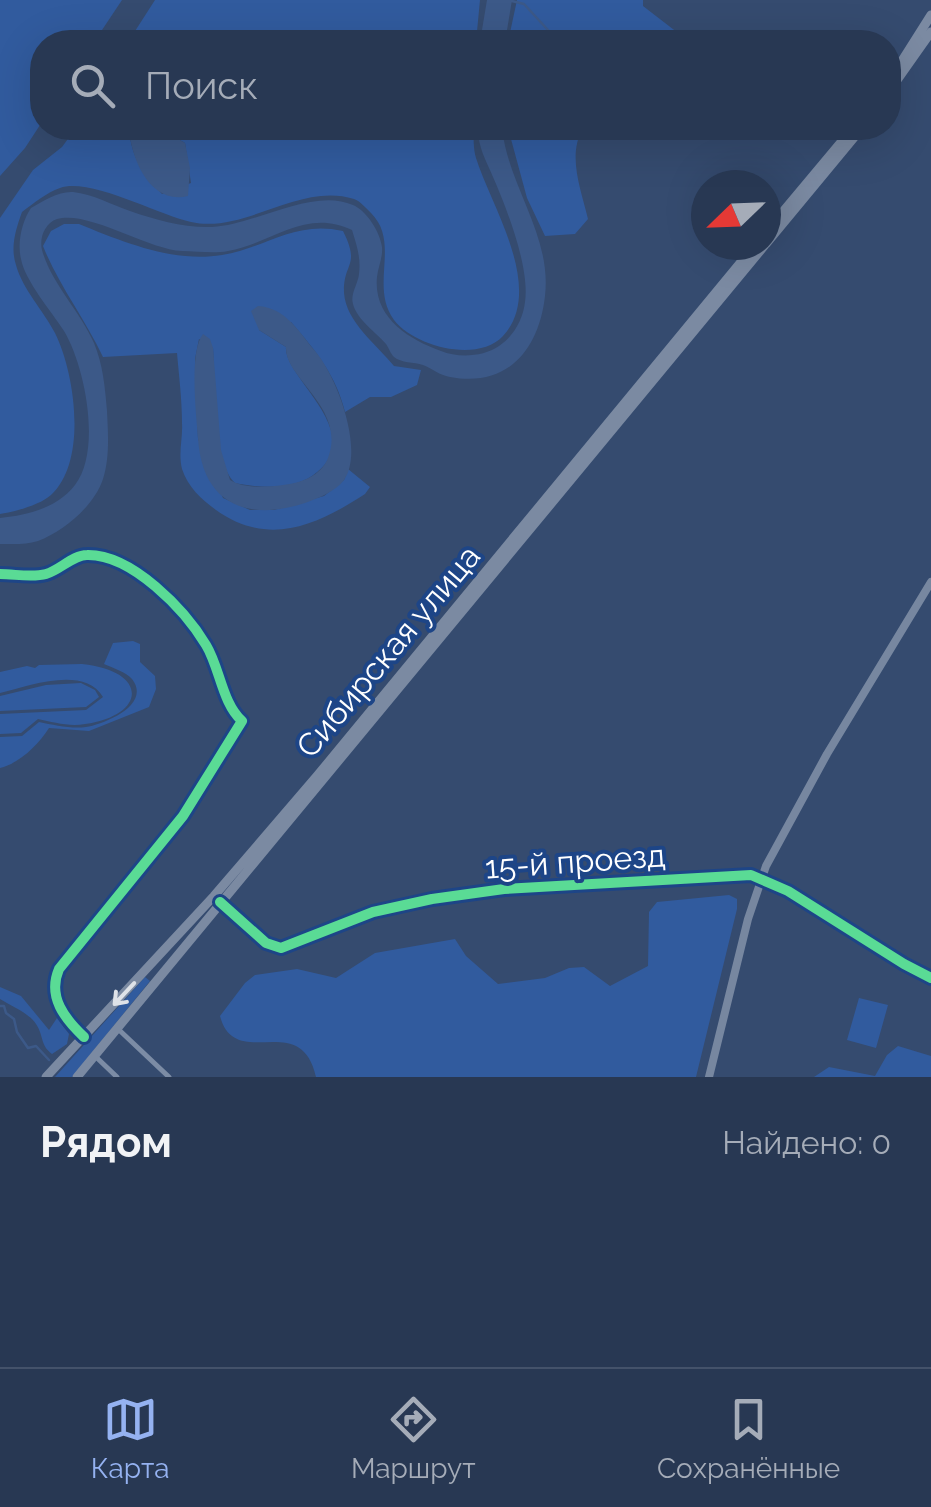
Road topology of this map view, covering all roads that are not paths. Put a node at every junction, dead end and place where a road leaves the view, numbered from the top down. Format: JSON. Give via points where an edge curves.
{"nodes":[{"id":1,"x":931,"y":15,"type":"edge"},
{"id":2,"x":931,"y":32,"type":"edge"},
{"id":3,"x":901,"y":62,"type":"edge"},
{"id":4,"x":901,"y":75,"type":"edge"},
{"id":5,"x":843,"y":140,"type":"edge"},
{"id":6,"x":852,"y":140,"type":"edge"},
{"id":7,"x":781,"y":214,"type":"edge"},
{"id":8,"x":781,"y":226,"type":"edge"},
{"id":9,"x":744,"y":260,"type":"edge"},
{"id":10,"x":751,"y":260,"type":"edge"},
{"id":11,"x":704,"y":312,"type":"junction"},
{"id":12,"x":0,"y":574,"type":"edge"},
{"id":13,"x":931,"y":582,"type":"edge"},
{"id":14,"x":762,"y":877,"type":"junction"},
{"id":15,"x":217,"y":899,"type":"junction"},
{"id":16,"x":170,"y":944,"type":"junction"},
{"id":17,"x":180,"y":952,"type":"junction"},
{"id":18,"x":145,"y":971,"type":"junction"},
{"id":19,"x":931,"y":978,"type":"edge"},
{"id":20,"x":156,"y":981,"type":"junction"},
{"id":21,"x":117,"y":1028,"type":"junction"},
{"id":22,"x":84,"y":1038,"type":"junction"},
{"id":23,"x":95,"y":1056,"type":"junction"},
{"id":24,"x":46,"y":1077,"type":"edge"},
{"id":25,"x":78,"y":1077,"type":"edge"},
{"id":26,"x":117,"y":1077,"type":"edge"},
{"id":27,"x":170,"y":1077,"type":"edge"},
{"id":28,"x":709,"y":1077,"type":"edge"}],
"edges":[{"from":1,"to":3,"type":"main road"},
{"from":2,"to":4,"type":"main road"},
{"from":5,"to":7,"type":"main road"},
{"from":6,"to":8,"type":"main road","name":"Сибирская улица"},
{"from":9,"to":11,"type":"main road","name":"Сибирская улица"},
{"from":10,"to":11,"type":"main road","name":"Сибирская улица"},
{"from":11,"to":15,"type":"main road","name":"Сибирская улица"},
{"from":12,"to":22,"type":"street","via":[[42,575],[87,555],[120,564],[158,588],[198,634],[242,721],[183,816],[59,970],[58,1002]]},
{"from":13,"to":14,"type":"main road"},
{"from":14,"to":15,"type":"street","name":"15-й проезд","via":[[460,895],[373,912],[281,948]]},
{"from":14,"to":19,"type":"street"},
{"from":14,"to":28,"type":"main road"},
{"from":15,"to":16,"type":"main road","name":"Сибирская улица"},
{"from":15,"to":17,"type":"main road","name":"Сибирская улица"},
{"from":16,"to":17,"type":"main road"},
{"from":16,"to":18,"type":"main road","name":"Сибирская улица"},
{"from":17,"to":20,"type":"main road","name":"Сибирская улица"},
{"from":18,"to":20,"type":"main road"},
{"from":18,"to":22,"type":"main road","name":"Сибирская улица","one_way":true},
{"from":20,"to":21,"type":"main road","name":"Сибирская улица"},
{"from":21,"to":23,"type":"main road","name":"Сибирская улица"},
{"from":21,"to":27,"type":"street"},
{"from":22,"to":24,"type":"main road","name":"Сибирская улица"},
{"from":23,"to":25,"type":"main road","name":"Сибирская улица"},
{"from":23,"to":26,"type":"street"}]}
